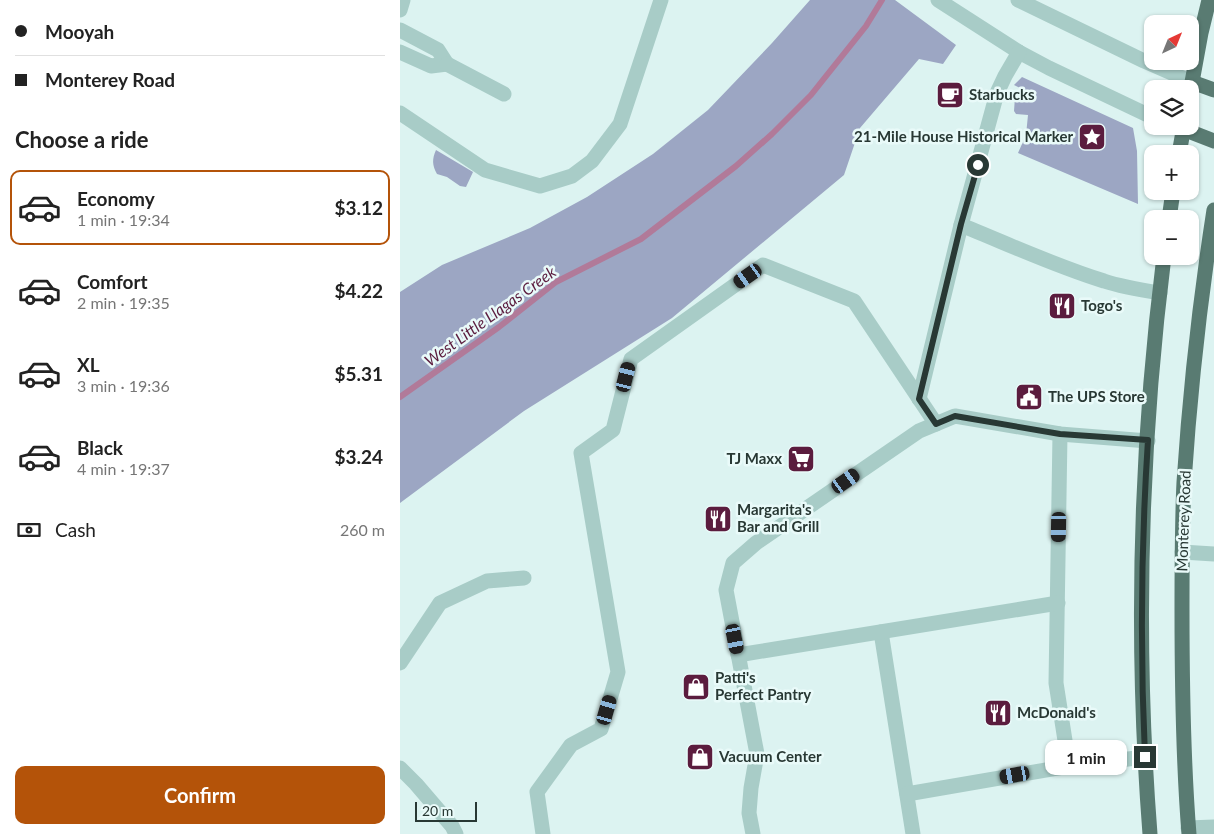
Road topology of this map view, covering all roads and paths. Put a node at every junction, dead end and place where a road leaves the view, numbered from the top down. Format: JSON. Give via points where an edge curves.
{"nodes":[{"id":1,"x":403,"y":0,"type":"edge"},
{"id":2,"x":660,"y":0,"type":"edge"},
{"id":3,"x":938,"y":0,"type":"edge"},
{"id":4,"x":1018,"y":0,"type":"edge"},
{"id":5,"x":1209,"y":0,"type":"edge"},
{"id":6,"x":400,"y":10,"type":"edge"},
{"id":7,"x":400,"y":30,"type":"edge"},
{"id":8,"x":400,"y":52,"type":"edge"},
{"id":9,"x":1019,"y":52,"type":"junction"},
{"id":10,"x":447,"y":64,"type":"junction"},
{"id":11,"x":1178,"y":80,"type":"edge"},
{"id":12,"x":1192,"y":80,"type":"edge"},
{"id":13,"x":1199,"y":88,"type":"edge"},
{"id":14,"x":1214,"y":90,"type":"edge"},
{"id":15,"x":504,"y":94,"type":"dead end"},
{"id":16,"x":400,"y":113,"type":"edge"},
{"id":17,"x":1144,"y":113,"type":"edge"},
{"id":18,"x":1199,"y":135,"type":"edge"},
{"id":19,"x":1214,"y":141,"type":"edge"},
{"id":20,"x":1214,"y":210,"type":"edge"},
{"id":21,"x":961,"y":224,"type":"junction"},
{"id":22,"x":1163,"y":265,"type":"edge"},
{"id":23,"x":1160,"y":293,"type":"junction"},
{"id":24,"x":919,"y":399,"type":"junction"},
{"id":25,"x":936,"y":424,"type":"junction"},
{"id":26,"x":1060,"y":434,"type":"junction"},
{"id":27,"x":1148,"y":440,"type":"junction"},
{"id":28,"x":1182,"y":552,"type":"junction"},
{"id":29,"x":1214,"y":554,"type":"edge"},
{"id":30,"x":524,"y":578,"type":"dead end"},
{"id":31,"x":1058,"y":604,"type":"junction"},
{"id":32,"x":881,"y":632,"type":"junction"},
{"id":33,"x":738,"y":655,"type":"junction"},
{"id":34,"x":400,"y":664,"type":"edge"},
{"id":35,"x":1145,"y":757,"type":"junction"},
{"id":36,"x":1069,"y":766,"type":"junction"},
{"id":37,"x":400,"y":768,"type":"edge"},
{"id":38,"x":907,"y":794,"type":"junction"},
{"id":39,"x":1214,"y":826,"type":"edge"},
{"id":40,"x":1188,"y":831,"type":"edge"},
{"id":41,"x":456,"y":834,"type":"edge"},
{"id":42,"x":543,"y":834,"type":"edge"},
{"id":43,"x":753,"y":834,"type":"edge"},
{"id":44,"x":914,"y":834,"type":"edge"},
{"id":45,"x":1150,"y":834,"type":"edge"}],
"edges":[{"from":1,"to":6,"type":"street"},
{"from":2,"to":16,"type":"street","via":[[620,124],[592,161],[572,176],[540,186],[485,170]]},
{"from":3,"to":9,"type":"street"},
{"from":4,"to":11,"type":"street"},
{"from":5,"to":12,"type":"main road"},
{"from":7,"to":10,"type":"street","via":[[438,50]]},
{"from":8,"to":10,"type":"street","via":[[431,66]]},
{"from":9,"to":17,"type":"street"},
{"from":9,"to":21,"type":"street","via":[[997,93]]},
{"from":10,"to":15,"type":"street"},
{"from":13,"to":14,"type":"main road"},
{"from":18,"to":19,"type":"main road"},
{"from":20,"to":28,"type":"main road","name":"Monterey Road","via":[[1194,364]]},
{"from":21,"to":23,"type":"street","via":[[1104,281]]},
{"from":21,"to":24,"type":"street"},
{"from":22,"to":23,"type":"main road"},
{"from":23,"to":27,"type":"main road"},
{"from":24,"to":25,"type":"street"},
{"from":24,"to":42,"type":"street","via":[[854,301],[763,265],[631,359],[614,430],[581,453],[618,672],[601,729],[571,745],[538,792]]},
{"from":25,"to":26,"type":"street","via":[[955,416]]},
{"from":25,"to":33,"type":"street","via":[[919,431],[756,543],[733,563],[726,590]]},
{"from":26,"to":27,"type":"street"},
{"from":26,"to":31,"type":"street"},
{"from":27,"to":35,"type":"main road","via":[[1141,624]]},
{"from":28,"to":29,"type":"street"},
{"from":28,"to":40,"type":"main road","name":"Monterey Road","via":[[1182,698]]},
{"from":30,"to":34,"type":"street","via":[[488,581],[440,603]]},
{"from":31,"to":32,"type":"street"},
{"from":31,"to":36,"type":"street","via":[[1056,683]]},
{"from":32,"to":33,"type":"street"},
{"from":32,"to":38,"type":"street"},
{"from":33,"to":43,"type":"street","via":[[757,754],[749,813]]},
{"from":35,"to":36,"type":"street"},
{"from":35,"to":45,"type":"main road"},
{"from":36,"to":38,"type":"street"},
{"from":37,"to":41,"type":"street"},
{"from":38,"to":44,"type":"street"},
{"from":39,"to":40,"type":"street"}]}
